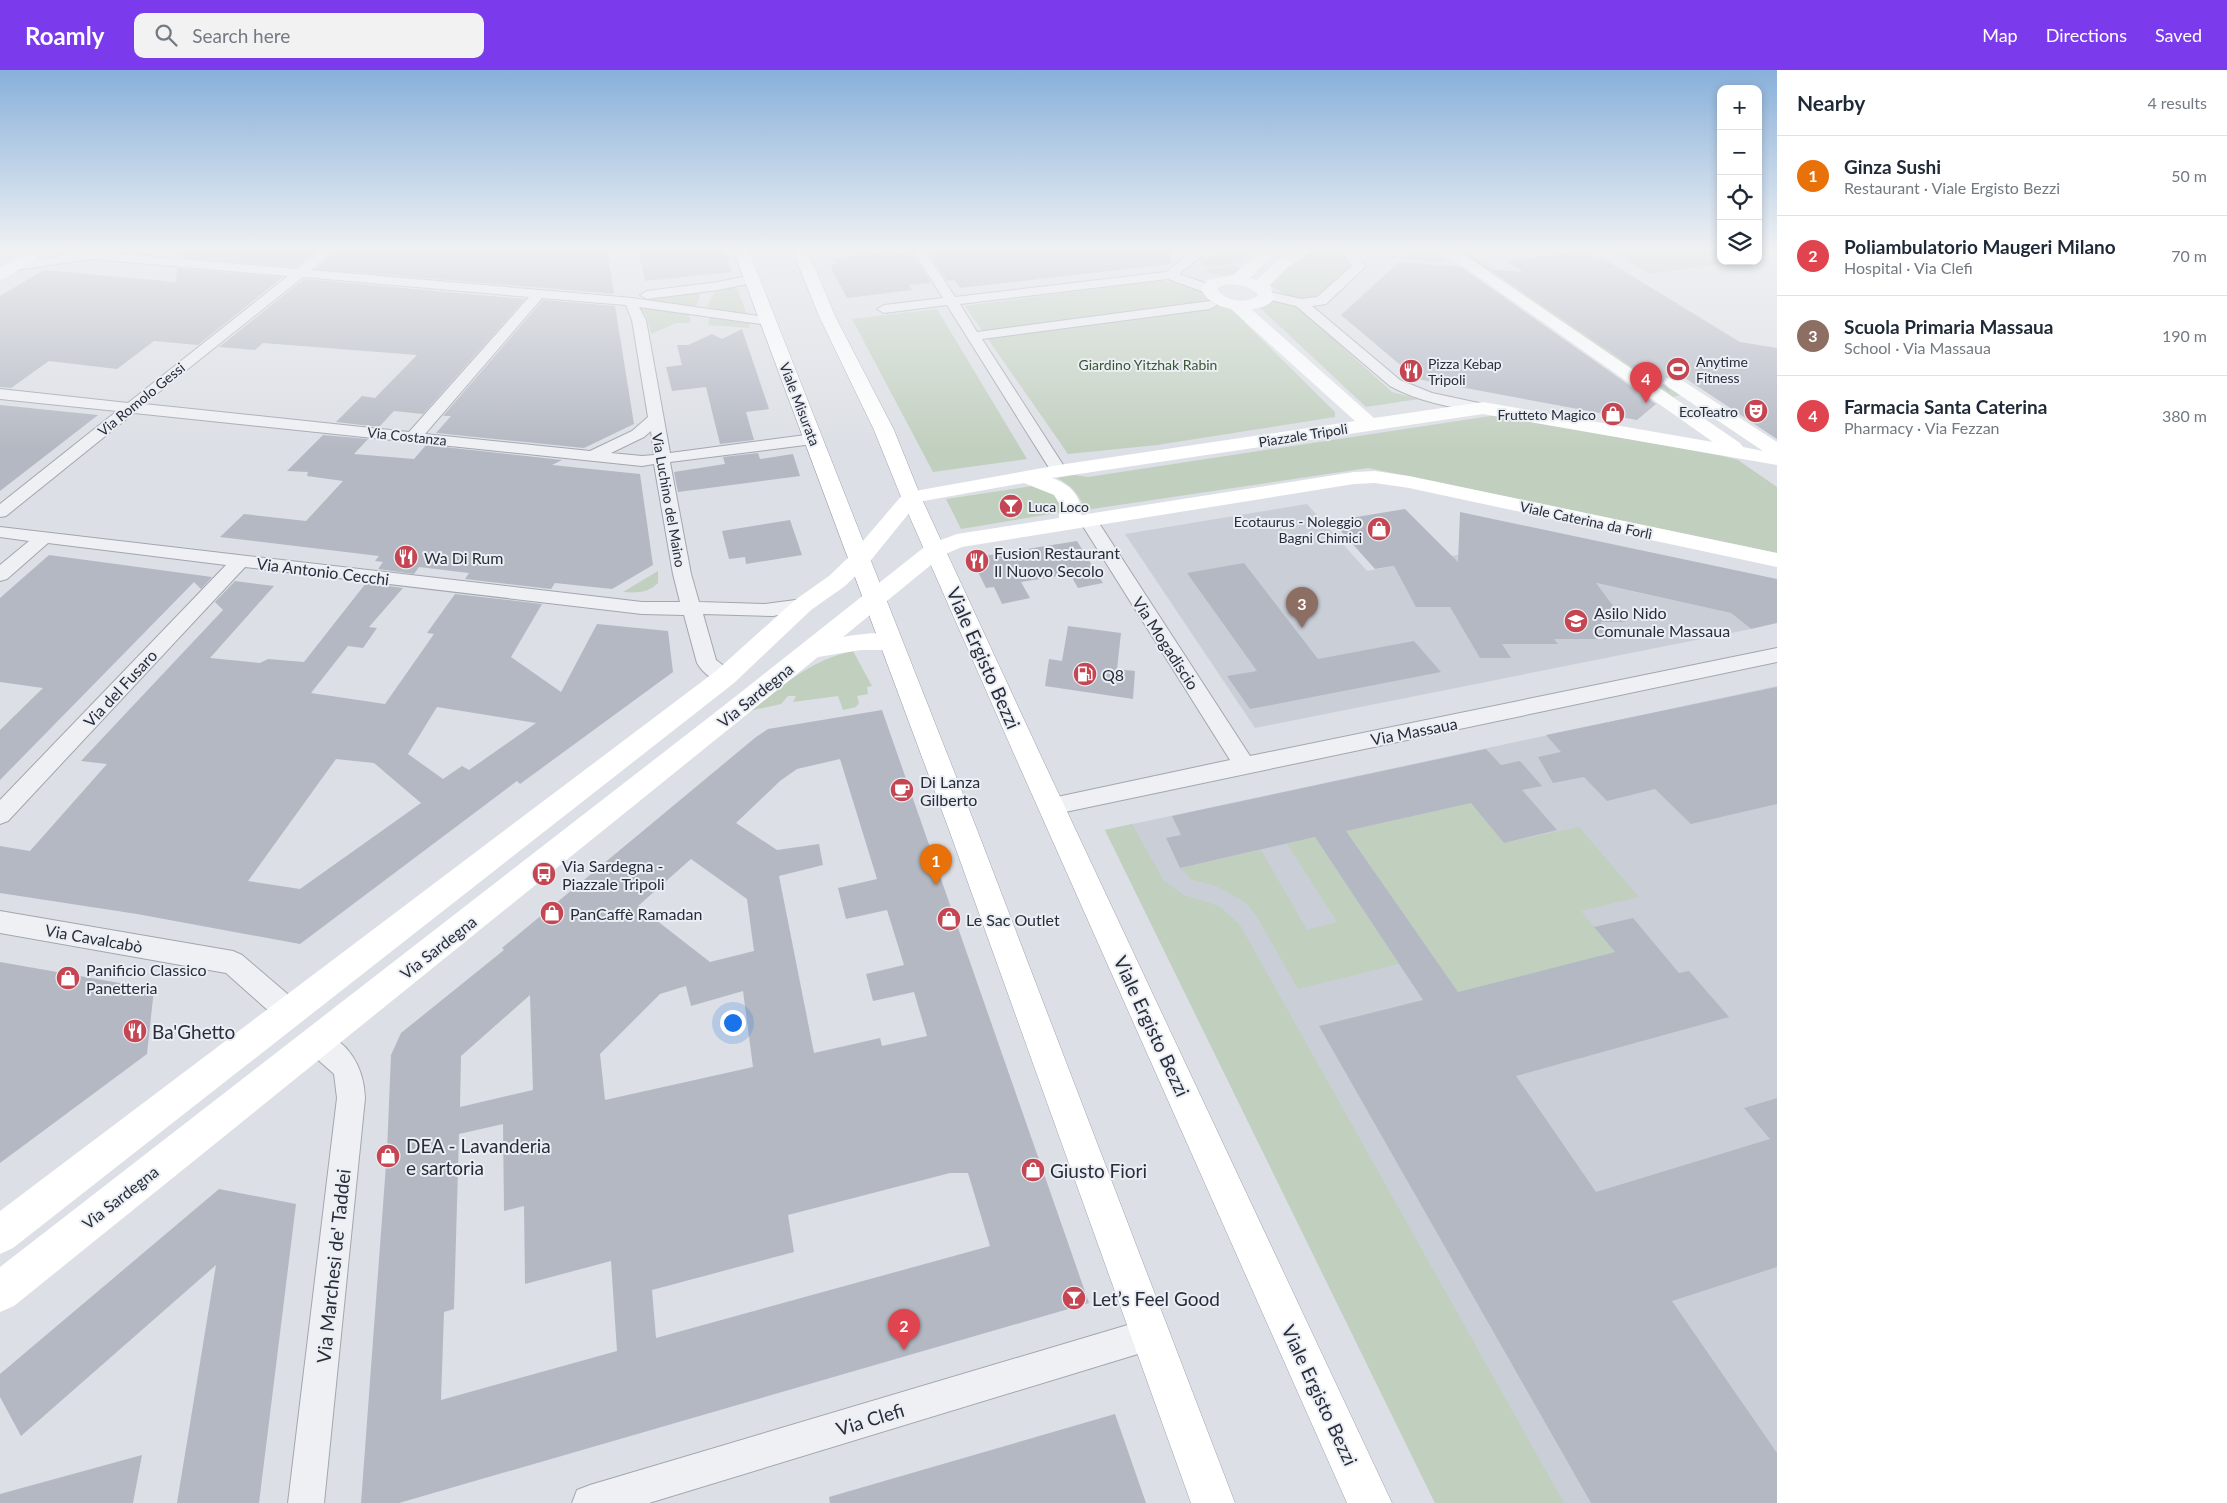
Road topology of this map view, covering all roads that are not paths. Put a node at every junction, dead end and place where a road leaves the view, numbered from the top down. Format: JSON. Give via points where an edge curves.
{"nodes":[{"id":1,"x":244,"y":316,"type":"edge"},
{"id":2,"x":520,"y":316,"type":"edge"},
{"id":3,"x":637,"y":316,"type":"edge"},
{"id":4,"x":731,"y":316,"type":"edge"},
{"id":5,"x":766,"y":316,"type":"edge"},
{"id":6,"x":827,"y":316,"type":"edge"},
{"id":7,"x":962,"y":316,"type":"edge"},
{"id":8,"x":1128,"y":316,"type":"edge"},
{"id":9,"x":1248,"y":316,"type":"edge"},
{"id":10,"x":1315,"y":316,"type":"edge"},
{"id":11,"x":1543,"y":316,"type":"edge"},
{"id":12,"x":1573,"y":316,"type":"edge"},
{"id":13,"x":1579,"y":320,"type":"dead end"},
{"id":14,"x":768,"y":321,"type":"junction"},
{"id":15,"x":975,"y":336,"type":"junction"},
{"id":16,"x":1661,"y":374,"type":"dead end"},
{"id":17,"x":0,"y":394,"type":"edge"},
{"id":18,"x":129,"y":408,"type":"junction"},
{"id":19,"x":1483,"y":408,"type":"junction"},
{"id":20,"x":1688,"y":415,"type":"junction"},
{"id":21,"x":656,"y":419,"type":"junction"},
{"id":22,"x":1370,"y":424,"type":"junction"},
{"id":23,"x":414,"y":436,"type":"junction"},
{"id":24,"x":813,"y":439,"type":"junction"},
{"id":25,"x":1656,"y":439,"type":"junction"},
{"id":26,"x":1777,"y":451,"type":"edge"},
{"id":27,"x":1740,"y":452,"type":"junction"},
{"id":28,"x":593,"y":456,"type":"junction"},
{"id":29,"x":663,"y":458,"type":"junction"},
{"id":30,"x":1777,"y":459,"type":"edge"},
{"id":31,"x":1060,"y":471,"type":"junction"},
{"id":32,"x":1026,"y":477,"type":"junction"},
{"id":33,"x":1777,"y":478,"type":"edge"},
{"id":34,"x":911,"y":497,"type":"junction"},
{"id":35,"x":0,"y":512,"type":"edge"},
{"id":36,"x":1078,"y":522,"type":"junction"},
{"id":37,"x":0,"y":532,"type":"edge"},
{"id":38,"x":44,"y":537,"type":"junction"},
{"id":39,"x":935,"y":550,"type":"junction"},
{"id":40,"x":858,"y":560,"type":"junction"},
{"id":41,"x":1777,"y":560,"type":"edge"},
{"id":42,"x":240,"y":561,"type":"junction"},
{"id":43,"x":0,"y":574,"type":"edge"},
{"id":44,"x":873,"y":599,"type":"junction"},
{"id":45,"x":803,"y":605,"type":"junction"},
{"id":46,"x":692,"y":609,"type":"junction"},
{"id":47,"x":890,"y":642,"type":"junction"},
{"id":48,"x":811,"y":650,"type":"junction"},
{"id":49,"x":1777,"y":655,"type":"edge"},
{"id":50,"x":725,"y":677,"type":"junction"},
{"id":51,"x":754,"y":694,"type":"junction"},
{"id":52,"x":1245,"y":766,"type":"junction"},
{"id":53,"x":1051,"y":806,"type":"junction"},
{"id":54,"x":0,"y":815,"type":"edge"},
{"id":55,"x":0,"y":922,"type":"edge"},
{"id":56,"x":289,"y":1012,"type":"junction"},
{"id":57,"x":318,"y":1042,"type":"junction"},
{"id":58,"x":0,"y":1235,"type":"edge"},
{"id":59,"x":0,"y":1292,"type":"edge"},
{"id":60,"x":1151,"y":1334,"type":"junction"},
{"id":61,"x":306,"y":1503,"type":"edge"},
{"id":62,"x":590,"y":1503,"type":"edge"},
{"id":63,"x":1214,"y":1503,"type":"edge"},
{"id":64,"x":1370,"y":1503,"type":"edge"}],
"edges":[{"from":1,"to":18,"type":"street","name":"Via Romolo Gessi"},
{"from":2,"to":23,"type":"street"},
{"from":3,"to":21,"type":"street","name":"Via Luchino del Maino"},
{"from":4,"to":14,"type":"street"},
{"from":5,"to":14,"type":"main road","name":"Viale Misurata"},
{"from":6,"to":34,"type":"main road","via":[[884,430]]},
{"from":7,"to":15,"type":"street"},
{"from":8,"to":15,"type":"street"},
{"from":9,"to":22,"type":"main road","name":"Piazzale Tripoli"},
{"from":10,"to":19,"type":"street","name":"Piazzale Tripoli","via":[[1394,383],[1424,398]]},
{"from":11,"to":20,"type":"main road"},
{"from":12,"to":13,"type":"main road"},
{"from":14,"to":24,"type":"main road","name":"Viale Misurata"},
{"from":15,"to":31,"type":"street"},
{"from":16,"to":26,"type":"main road"},
{"from":17,"to":18,"type":"street","name":"Via Costanza"},
{"from":18,"to":23,"type":"street","name":"Via Costanza"},
{"from":18,"to":35,"type":"street","name":"Via Romolo Gessi"},
{"from":19,"to":22,"type":"main road"},
{"from":19,"to":25,"type":"main road"},
{"from":20,"to":25,"type":"main road","via":[[1673,432]]},
{"from":20,"to":27,"type":"main road"},
{"from":21,"to":28,"type":"street","name":"Via Luchino del Maino","via":[[638,434]]},
{"from":21,"to":29,"type":"street","name":"Via Luchino del Maino"},
{"from":22,"to":31,"type":"main road","name":"Piazzale Tripoli"},
{"from":23,"to":28,"type":"street","name":"Via Costanza"},
{"from":24,"to":29,"type":"street","name":"Via Costanza"},
{"from":24,"to":40,"type":"main road","name":"Viale Misurata"},
{"from":25,"to":27,"type":"main road"},
{"from":27,"to":30,"type":"main road"},
{"from":27,"to":33,"type":"main road"},
{"from":28,"to":29,"type":"street","name":"Via Costanza","via":[[642,460]]},
{"from":29,"to":46,"type":"street","name":"Via Luchino del Maino","via":[[663,476]]},
{"from":31,"to":32,"type":"main road","name":"Piazzale Tripoli"},
{"from":32,"to":34,"type":"main road","name":"Piazzale Tripoli"},
{"from":32,"to":36,"type":"main road","via":[[1056,485],[1070,498]]},
{"from":34,"to":39,"type":"main road"},
{"from":34,"to":40,"type":"main road"},
{"from":36,"to":39,"type":"main road","via":[[957,541]]},
{"from":36,"to":41,"type":"main road","name":"Viale Caterina da Forlì","via":[[1375,477]]},
{"from":36,"to":52,"type":"street","name":"Via Mogadiscio"},
{"from":37,"to":38,"type":"street","name":"Via Antonio Cecchi"},
{"from":38,"to":42,"type":"street","name":"Via Antonio Cecchi"},
{"from":38,"to":43,"type":"street"},
{"from":39,"to":44,"type":"main road"},
{"from":39,"to":53,"type":"main road","name":"Viale Ergisto Bezzi"},
{"from":40,"to":44,"type":"main road"},
{"from":40,"to":45,"type":"main road","name":"Via Sardegna","via":[[837,581]]},
{"from":42,"to":46,"type":"street","name":"Via Antonio Cecchi","via":[[626,606]]},
{"from":42,"to":54,"type":"street","name":"Via del Fusaro"},
{"from":44,"to":47,"type":"main road"},
{"from":44,"to":48,"type":"main road","name":"Via Sardegna"},
{"from":45,"to":46,"type":"street","name":"Via Antonio Cecchi","via":[[764,611]]},
{"from":45,"to":50,"type":"main road","name":"Via Sardegna"},
{"from":46,"to":50,"type":"street","via":[[707,663]]},
{"from":47,"to":48,"type":"main road","via":[[861,642]]},
{"from":47,"to":60,"type":"main road"},
{"from":48,"to":51,"type":"main road","name":"Via Sardegna"},
{"from":49,"to":52,"type":"street","name":"Via Massaua"},
{"from":50,"to":51,"type":"main road"},
{"from":50,"to":56,"type":"main road","name":"Via Sardegna"},
{"from":51,"to":57,"type":"main road","name":"Via Sardegna"},
{"from":52,"to":53,"type":"street","name":"Via Massaua"},
{"from":53,"to":64,"type":"main road","name":"Viale Ergisto Bezzi"},
{"from":55,"to":56,"type":"street","name":"Via Cavalcabò","via":[[233,963]]},
{"from":56,"to":57,"type":"main road"},
{"from":56,"to":58,"type":"main road","name":"Via Sardegna"},
{"from":57,"to":59,"type":"main road","name":"Via Sardegna"},
{"from":57,"to":61,"type":"street","name":"Via Marchesi de' Taddei","via":[[345,1064],[352,1082],[352,1098]]},
{"from":60,"to":62,"type":"street","name":"Via Clefi"},
{"from":60,"to":63,"type":"main road"}]}
